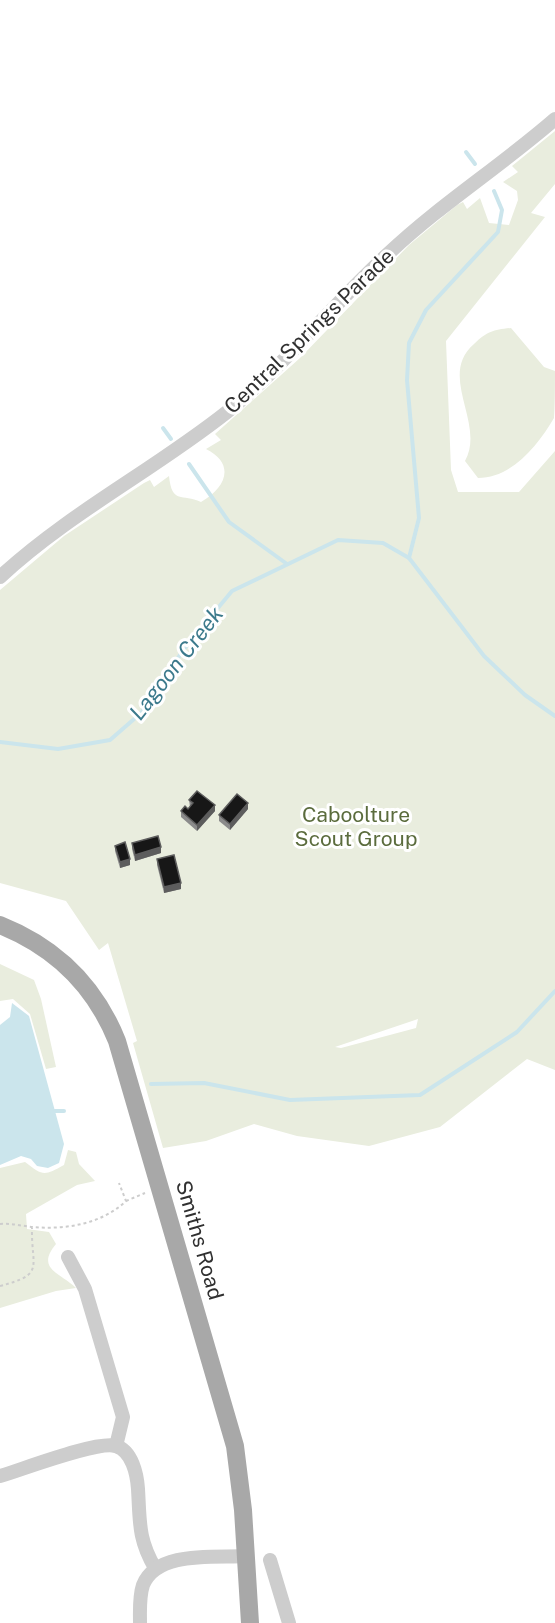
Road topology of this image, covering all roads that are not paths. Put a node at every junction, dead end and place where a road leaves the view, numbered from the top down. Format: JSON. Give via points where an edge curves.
{"nodes":[{"id":1,"x":555,"y":119,"type":"edge"},
{"id":2,"x":0,"y":577,"type":"edge"},
{"id":3,"x":0,"y":925,"type":"edge"},
{"id":4,"x":68,"y":1257,"type":"dead end"},
{"id":5,"x":116,"y":1446,"type":"junction"},
{"id":6,"x":0,"y":1476,"type":"edge"},
{"id":7,"x":246,"y":1556,"type":"junction"},
{"id":8,"x":270,"y":1560,"type":"dead end"},
{"id":9,"x":155,"y":1568,"type":"junction"},
{"id":10,"x":140,"y":1623,"type":"edge"},
{"id":11,"x":250,"y":1623,"type":"edge"},
{"id":12,"x":289,"y":1623,"type":"edge"}],
"edges":[{"from":1,"to":2,"type":"street","name":"Central Springs Parade","via":[[416,228],[367,273],[299,347],[232,407],[187,443],[73,519]]},
{"from":3,"to":7,"type":"main road","name":"Smiths Road","via":[[38,944],[74,973],[95,998],[117,1041],[235,1446]]},
{"from":4,"to":5,"type":"street","via":[[85,1289],[123,1417]]},
{"from":5,"to":6,"type":"street","via":[[96,1447]]},
{"from":5,"to":9,"type":"street","via":[[130,1457],[138,1486],[142,1546]]},
{"from":7,"to":9,"type":"street","via":[[173,1561]]},
{"from":7,"to":11,"type":"main road","name":"Smiths Road"},
{"from":8,"to":12,"type":"street"},
{"from":9,"to":10,"type":"street","via":[[143,1585]]}]}
